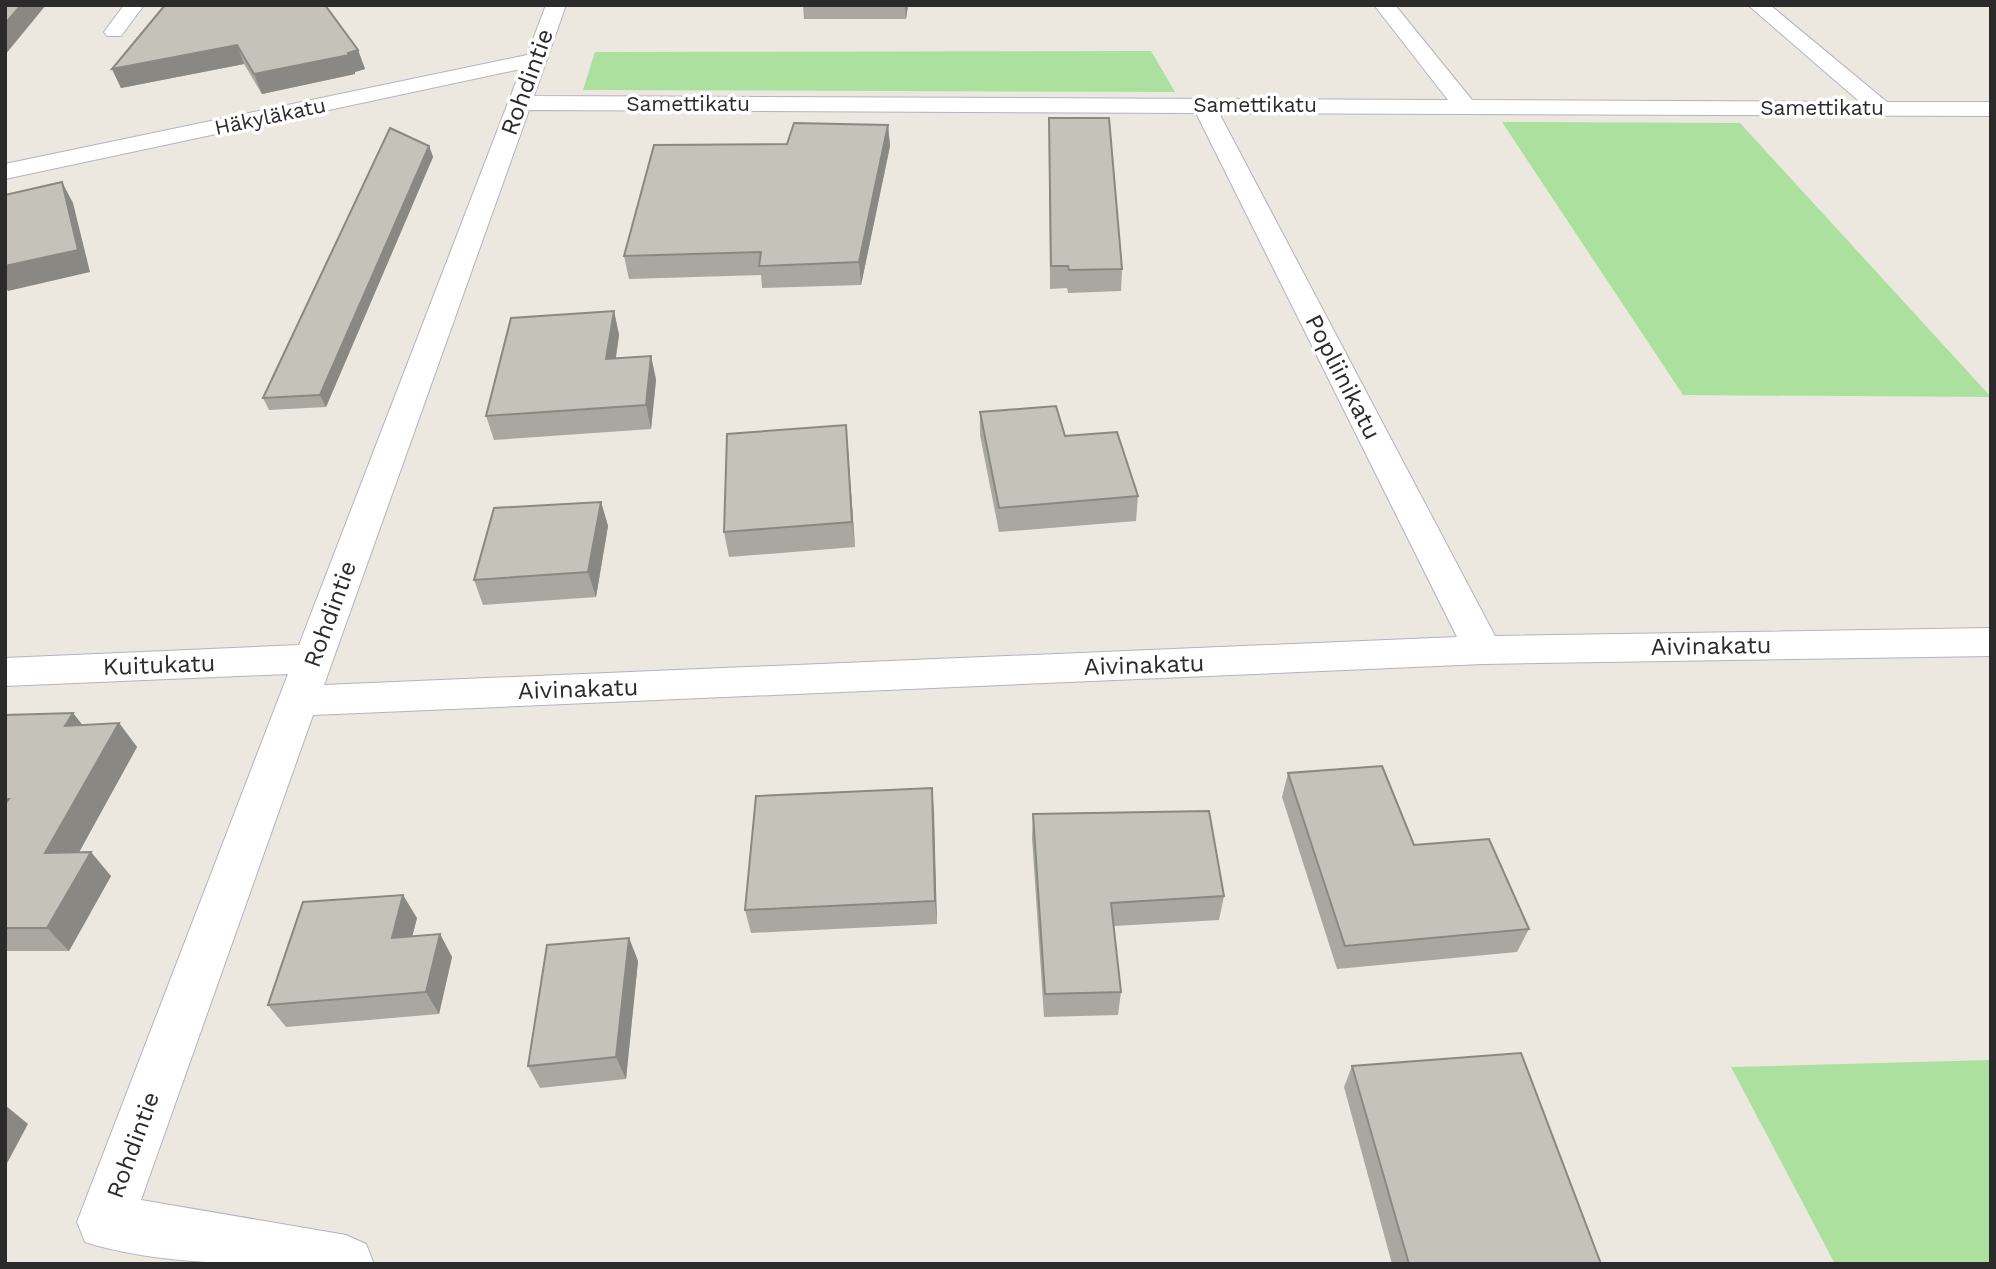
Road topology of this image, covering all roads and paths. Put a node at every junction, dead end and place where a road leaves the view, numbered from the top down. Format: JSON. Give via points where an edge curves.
{"nodes":[{"id":1,"x":134,"y":5,"type":"edge"},
{"id":2,"x":556,"y":5,"type":"edge"},
{"id":3,"x":1384,"y":5,"type":"edge"},
{"id":4,"x":1758,"y":5,"type":"edge"},
{"id":5,"x":114,"y":33,"type":"dead end"},
{"id":6,"x":536,"y":60,"type":"junction"},
{"id":7,"x":520,"y":103,"type":"junction"},
{"id":8,"x":1203,"y":104,"type":"junction"},
{"id":9,"x":1463,"y":104,"type":"junction"},
{"id":10,"x":1881,"y":108,"type":"junction"},
{"id":11,"x":1989,"y":110,"type":"edge"},
{"id":12,"x":5,"y":172,"type":"edge"},
{"id":13,"x":1991,"y":642,"type":"edge"},
{"id":14,"x":1483,"y":650,"type":"junction"},
{"id":15,"x":314,"y":659,"type":"junction"},
{"id":16,"x":5,"y":672,"type":"edge"},
{"id":17,"x":298,"y":701,"type":"junction"},
{"id":18,"x":346,"y":1264,"type":"edge"}],
"edges":[{"from":1,"to":5,"type":"street"},
{"from":2,"to":6,"type":"street","name":"Rohdintie"},
{"from":3,"to":9,"type":"street"},
{"from":4,"to":10,"type":"street"},
{"from":6,"to":7,"type":"street","name":"Rohdintie"},
{"from":6,"to":12,"type":"street","name":"Häkyläkatu"},
{"from":7,"to":8,"type":"street","name":"Samettikatu"},
{"from":7,"to":15,"type":"street","name":"Rohdintie"},
{"from":8,"to":9,"type":"street","name":"Samettikatu"},
{"from":8,"to":14,"type":"street","name":"Popliinikatu"},
{"from":9,"to":10,"type":"street","name":"Samettikatu"},
{"from":10,"to":11,"type":"street","name":"Samettikatu"},
{"from":13,"to":14,"type":"street","name":"Aivinakatu"},
{"from":14,"to":17,"type":"street","name":"Aivinakatu"},
{"from":15,"to":16,"type":"street","name":"Kuitukatu"},
{"from":15,"to":17,"type":"street","name":"Rohdintie"},
{"from":17,"to":18,"type":"street","name":"Rohdintie","via":[[105,1222]]}]}
